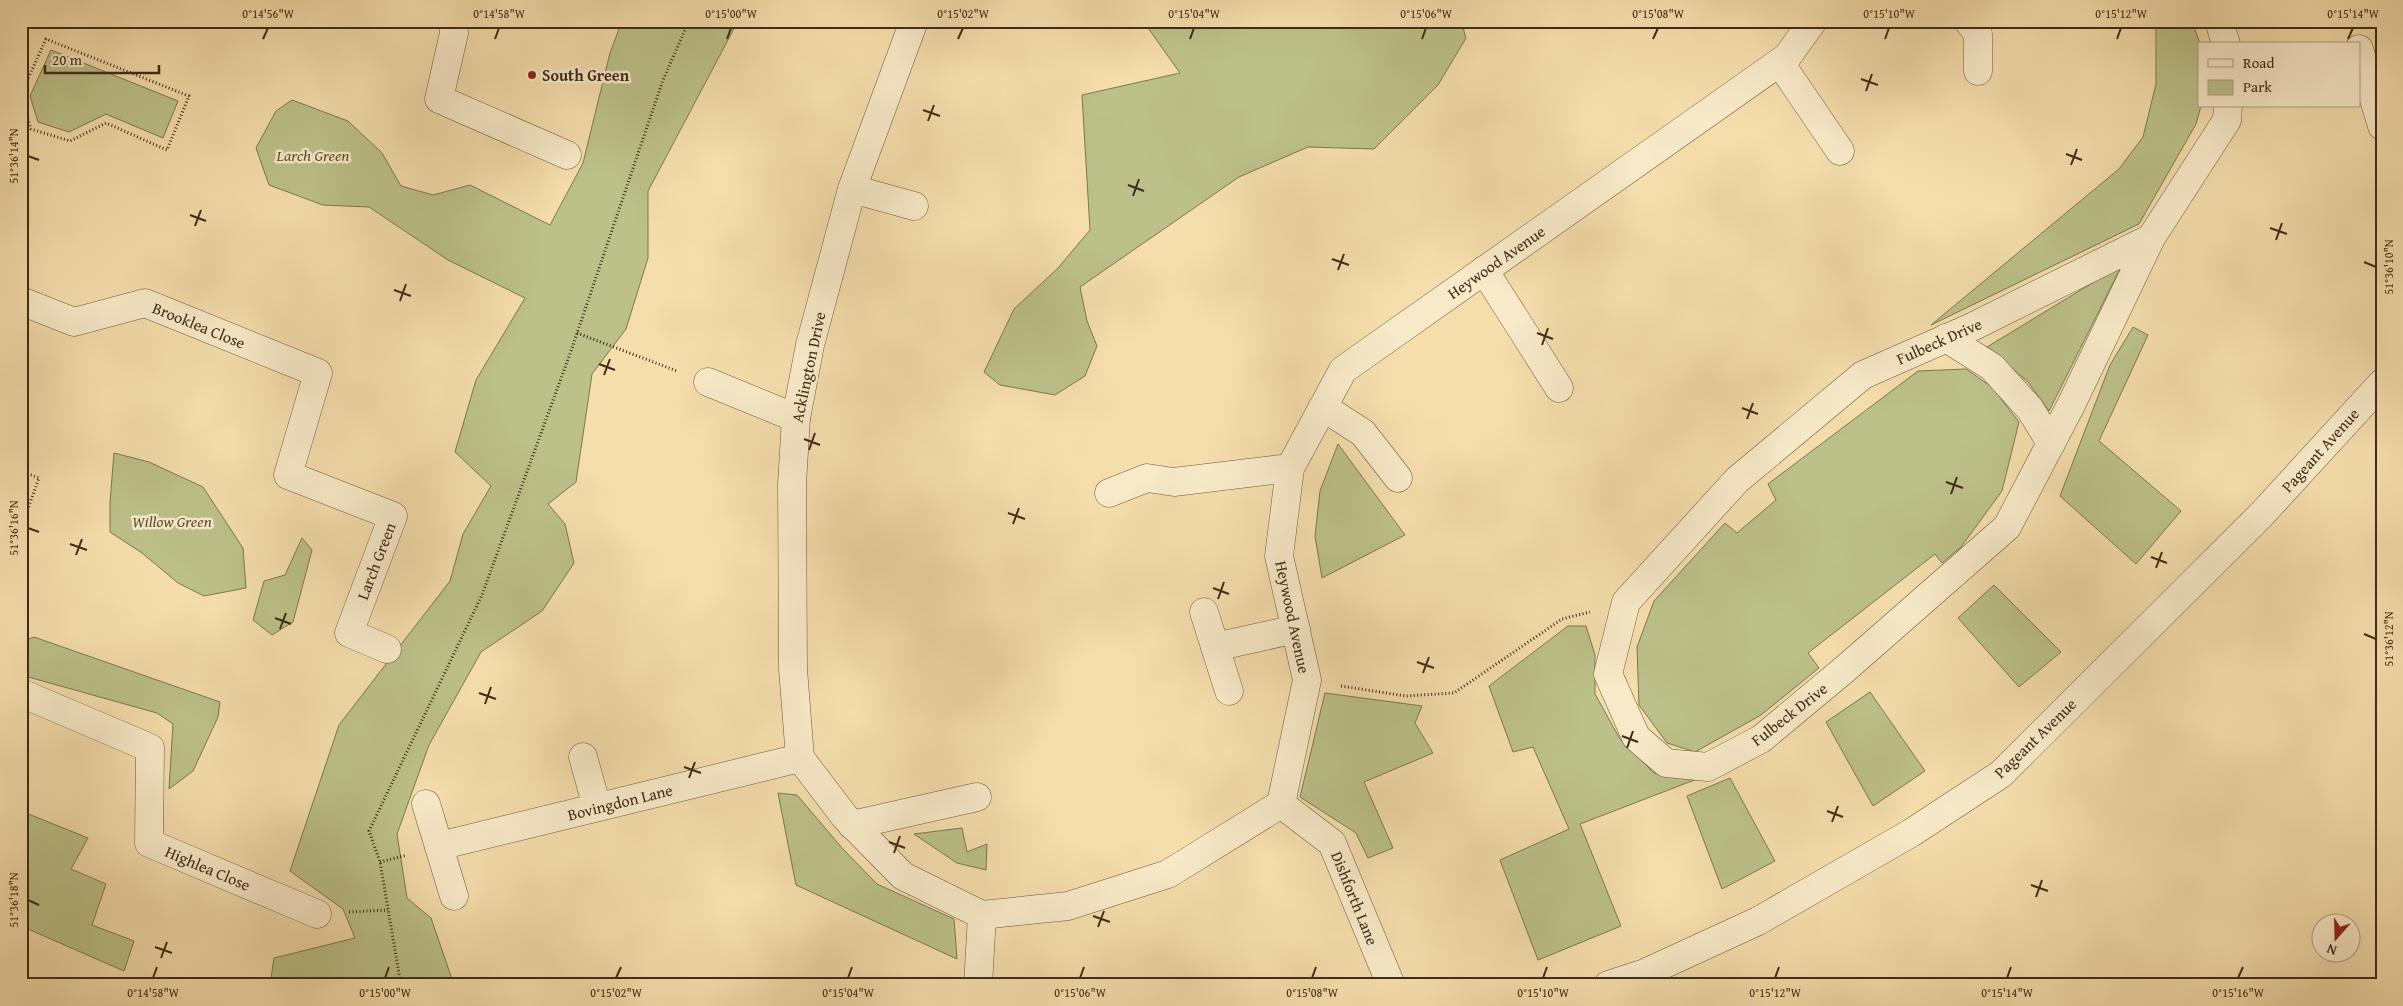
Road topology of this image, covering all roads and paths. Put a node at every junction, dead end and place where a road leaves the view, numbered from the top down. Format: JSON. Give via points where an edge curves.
{"nodes":[{"id":1,"x":453,"y":21,"type":"edge"},
{"id":2,"x":689,"y":21,"type":"edge"},
{"id":3,"x":914,"y":21,"type":"edge"},
{"id":4,"x":1813,"y":21,"type":"edge"},
{"id":5,"x":1968,"y":21,"type":"edge"},
{"id":6,"x":2219,"y":21,"type":"edge"},
{"id":7,"x":2225,"y":42,"type":"edge"},
{"id":8,"x":2360,"y":50,"type":"edge"},
{"id":9,"x":1780,"y":63,"type":"junction"},
{"id":10,"x":1978,"y":70,"type":"dead end"},
{"id":11,"x":21,"y":96,"type":"edge"},
{"id":12,"x":2228,"y":108,"type":"edge"},
{"id":13,"x":2382,"y":126,"type":"edge"},
{"id":14,"x":1840,"y":151,"type":"dead end"},
{"id":15,"x":567,"y":155,"type":"dead end"},
{"id":16,"x":852,"y":189,"type":"junction"},
{"id":17,"x":914,"y":206,"type":"dead end"},
{"id":18,"x":2151,"y":238,"type":"junction"},
{"id":19,"x":1484,"y":270,"type":"junction"},
{"id":20,"x":21,"y":301,"type":"edge"},
{"id":21,"x":577,"y":334,"type":"junction"},
{"id":22,"x":1946,"y":338,"type":"junction"},
{"id":23,"x":318,"y":373,"type":"joint"},
{"id":24,"x":708,"y":382,"type":"joint"},
{"id":25,"x":2382,"y":382,"type":"edge"},
{"id":26,"x":1559,"y":388,"type":"dead end"},
{"id":27,"x":1323,"y":407,"type":"junction"},
{"id":28,"x":796,"y":418,"type":"junction"},
{"id":29,"x":2051,"y":443,"type":"junction"},
{"id":30,"x":1290,"y":468,"type":"junction"},
{"id":31,"x":21,"y":472,"type":"edge"},
{"id":32,"x":1398,"y":478,"type":"dead end"},
{"id":33,"x":1110,"y":493,"type":"dead end"},
{"id":34,"x":21,"y":528,"type":"edge"},
{"id":35,"x":1626,"y":602,"type":"junction"},
{"id":36,"x":1204,"y":612,"type":"dead end"},
{"id":37,"x":1296,"y":629,"type":"junction"},
{"id":38,"x":1215,"y":647,"type":"junction"},
{"id":39,"x":387,"y":649,"type":"dead end"},
{"id":40,"x":1307,"y":680,"type":"junction"},
{"id":41,"x":1229,"y":691,"type":"dead end"},
{"id":42,"x":21,"y":693,"type":"edge"},
{"id":43,"x":583,"y":757,"type":"dead end"},
{"id":44,"x":800,"y":758,"type":"junction"},
{"id":45,"x":977,"y":797,"type":"dead end"},
{"id":46,"x":426,"y":804,"type":"dead end"},
{"id":47,"x":1281,"y":804,"type":"junction"},
{"id":48,"x":597,"y":807,"type":"junction"},
{"id":49,"x":852,"y":825,"type":"junction"},
{"id":50,"x":439,"y":846,"type":"junction"},
{"id":51,"x":454,"y":896,"type":"dead end"},
{"id":52,"x":388,"y":910,"type":"junction"},
{"id":53,"x":317,"y":914,"type":"joint"},
{"id":54,"x":982,"y":916,"type":"junction"},
{"id":55,"x":401,"y":985,"type":"edge"},
{"id":56,"x":978,"y":985,"type":"edge"},
{"id":57,"x":1391,"y":985,"type":"edge"},
{"id":58,"x":1608,"y":985,"type":"edge"}],
"edges":[{"from":1,"to":15,"type":"street","via":[[454,34],[439,99]]},
{"from":2,"to":21,"type":"path","via":[[663,80]]},
{"from":3,"to":16,"type":"street","name":"Acklington Drive"},
{"from":4,"to":9,"type":"street","name":"Heywood Avenue"},
{"from":5,"to":10,"type":"street","via":[[1978,34]]},
{"from":6,"to":7,"type":"street"},
{"from":8,"to":13,"type":"street"},
{"from":9,"to":14,"type":"street"},
{"from":9,"to":19,"type":"street","name":"Heywood Avenue"},
{"from":11,"to":11,"type":"path","via":[[46,39],[189,96],[167,150],[106,123],[70,142],[31,128]]},
{"from":12,"to":18,"type":"street","name":"Fulbeck Drive","via":[[2227,120]]},
{"from":16,"to":17,"type":"street"},
{"from":16,"to":28,"type":"street","name":"Acklington Drive","via":[[810,345]]},
{"from":18,"to":22,"type":"street","name":"Fulbeck Drive"},
{"from":18,"to":29,"type":"street","name":"Fulbeck Drive"},
{"from":19,"to":26,"type":"street"},
{"from":19,"to":27,"type":"street","name":"Heywood Avenue","via":[[1343,370]]},
{"from":20,"to":23,"type":"street","name":"Brooklea Close","via":[[74,322],[145,303]]},
{"from":21,"to":24,"type":"path"},
{"from":21,"to":52,"type":"path","via":[[482,595],[369,831],[380,862]]},
{"from":22,"to":29,"type":"street","via":[[1992,367],[2030,409]]},
{"from":22,"to":35,"type":"street","name":"Fulbeck Drive","via":[[1863,375],[1737,480]]},
{"from":23,"to":39,"type":"street","name":"Larch Green","via":[[288,475],[393,516],[349,633]]},
{"from":24,"to":28,"type":"street"},
{"from":25,"to":58,"type":"street","name":"Pageant Avenue","via":[[2262,514],[2001,774],[1911,833],[1758,922],[1645,973]]},
{"from":27,"to":30,"type":"street","name":"Heywood Avenue"},
{"from":27,"to":32,"type":"street","via":[[1363,433]]},
{"from":28,"to":44,"type":"street","name":"Acklington Drive","via":[[792,484],[793,669]]},
{"from":29,"to":35,"type":"street","name":"Fulbeck Drive","via":[[2007,527],[1761,739],[1708,767],[1666,763],[1636,737],[1608,674]]},
{"from":30,"to":33,"type":"street","via":[[1174,482],[1147,478]]},
{"from":30,"to":37,"type":"street","name":"Heywood Avenue","via":[[1279,556]]},
{"from":31,"to":34,"type":"path","via":[[39,478]]},
{"from":35,"to":40,"type":"path","via":[[1562,619],[1454,694],[1406,696]]},
{"from":36,"to":38,"type":"street"},
{"from":37,"to":38,"type":"street"},
{"from":37,"to":40,"type":"street","name":"Heywood Avenue"},
{"from":38,"to":41,"type":"street"},
{"from":40,"to":47,"type":"street","name":"Heywood Avenue"},
{"from":42,"to":53,"type":"street","name":"Highlea Close","via":[[150,748],[149,843]]},
{"from":43,"to":48,"type":"street"},
{"from":44,"to":48,"type":"street","name":"Bovingdon Lane"},
{"from":44,"to":49,"type":"street"},
{"from":45,"to":49,"type":"street"},
{"from":46,"to":50,"type":"street"},
{"from":47,"to":54,"type":"street","via":[[1168,874],[1068,906]]},
{"from":47,"to":57,"type":"street","name":"Dishforth Lane","via":[[1332,843]]},
{"from":48,"to":50,"type":"street","name":"Bovingdon Lane"},
{"from":49,"to":54,"type":"street","via":[[903,876]]},
{"from":50,"to":51,"type":"street"},
{"from":52,"to":53,"type":"path"},
{"from":52,"to":55,"type":"path"},
{"from":54,"to":56,"type":"street"}]}
